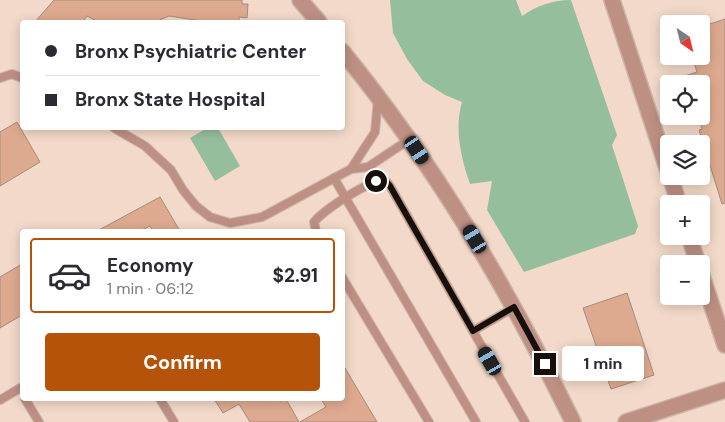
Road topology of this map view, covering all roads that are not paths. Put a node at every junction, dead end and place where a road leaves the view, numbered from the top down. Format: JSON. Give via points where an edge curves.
{"nodes":[{"id":1,"x":300,"y":0,"type":"edge"},
{"id":2,"x":612,"y":0,"type":"edge"},
{"id":3,"x":317,"y":20,"type":"edge"},
{"id":4,"x":345,"y":55,"type":"edge"},
{"id":5,"x":20,"y":77,"type":"edge"},
{"id":6,"x":0,"y":78,"type":"edge"},
{"id":7,"x":379,"y":97,"type":"junction"},
{"id":8,"x":117,"y":130,"type":"edge"},
{"id":9,"x":410,"y":139,"type":"junction"},
{"id":10,"x":660,"y":147,"type":"edge"},
{"id":11,"x":351,"y":169,"type":"junction"},
{"id":12,"x":334,"y":178,"type":"junction"},
{"id":13,"x":346,"y":198,"type":"junction"},
{"id":14,"x":316,"y":229,"type":"edge"},
{"id":15,"x":345,"y":282,"type":"edge"},
{"id":16,"x":710,"y":300,"type":"edge"},
{"id":17,"x":514,"y":307,"type":"junction"},
{"id":18,"x":473,"y":331,"type":"junction"},
{"id":19,"x":725,"y":345,"type":"edge"},
{"id":20,"x":20,"y":390,"type":"edge"},
{"id":21,"x":725,"y":390,"type":"edge"},
{"id":22,"x":0,"y":400,"type":"edge"},
{"id":23,"x":26,"y":401,"type":"edge"},
{"id":24,"x":161,"y":401,"type":"edge"},
{"id":25,"x":39,"y":422,"type":"edge"},
{"id":26,"x":174,"y":422,"type":"edge"},
{"id":27,"x":429,"y":422,"type":"edge"},
{"id":28,"x":476,"y":422,"type":"edge"},
{"id":29,"x":525,"y":422,"type":"edge"},
{"id":30,"x":573,"y":422,"type":"edge"},
{"id":31,"x":626,"y":422,"type":"edge"}],
"edges":[{"from":1,"to":3,"type":"street"},
{"from":2,"to":10,"type":"street"},
{"from":4,"to":7,"type":"street"},
{"from":5,"to":6,"type":"lane","via":[[12,74]]},
{"from":7,"to":9,"type":"street"},
{"from":7,"to":11,"type":"lane","via":[[375,132]]},
{"from":8,"to":12,"type":"lane","via":[[145,146],[171,170],[183,190],[210,217],[230,223],[262,217]]},
{"from":9,"to":11,"type":"lane","via":[[368,166]]},
{"from":9,"to":17,"type":"street","via":[[457,209]]},
{"from":11,"to":12,"type":"lane"},
{"from":12,"to":13,"type":"lane"},
{"from":13,"to":14,"type":"lane","via":[[319,216],[314,222]]},
{"from":13,"to":18,"type":"lane","via":[[384,179]]},
{"from":13,"to":28,"type":"lane"},
{"from":15,"to":27,"type":"lane"},
{"from":16,"to":19,"type":"street"},
{"from":17,"to":18,"type":"lane"},
{"from":17,"to":30,"type":"street"},
{"from":18,"to":29,"type":"lane"},
{"from":20,"to":22,"type":"lane"},
{"from":21,"to":31,"type":"street"},
{"from":23,"to":25,"type":"lane"},
{"from":24,"to":26,"type":"lane"}]}
